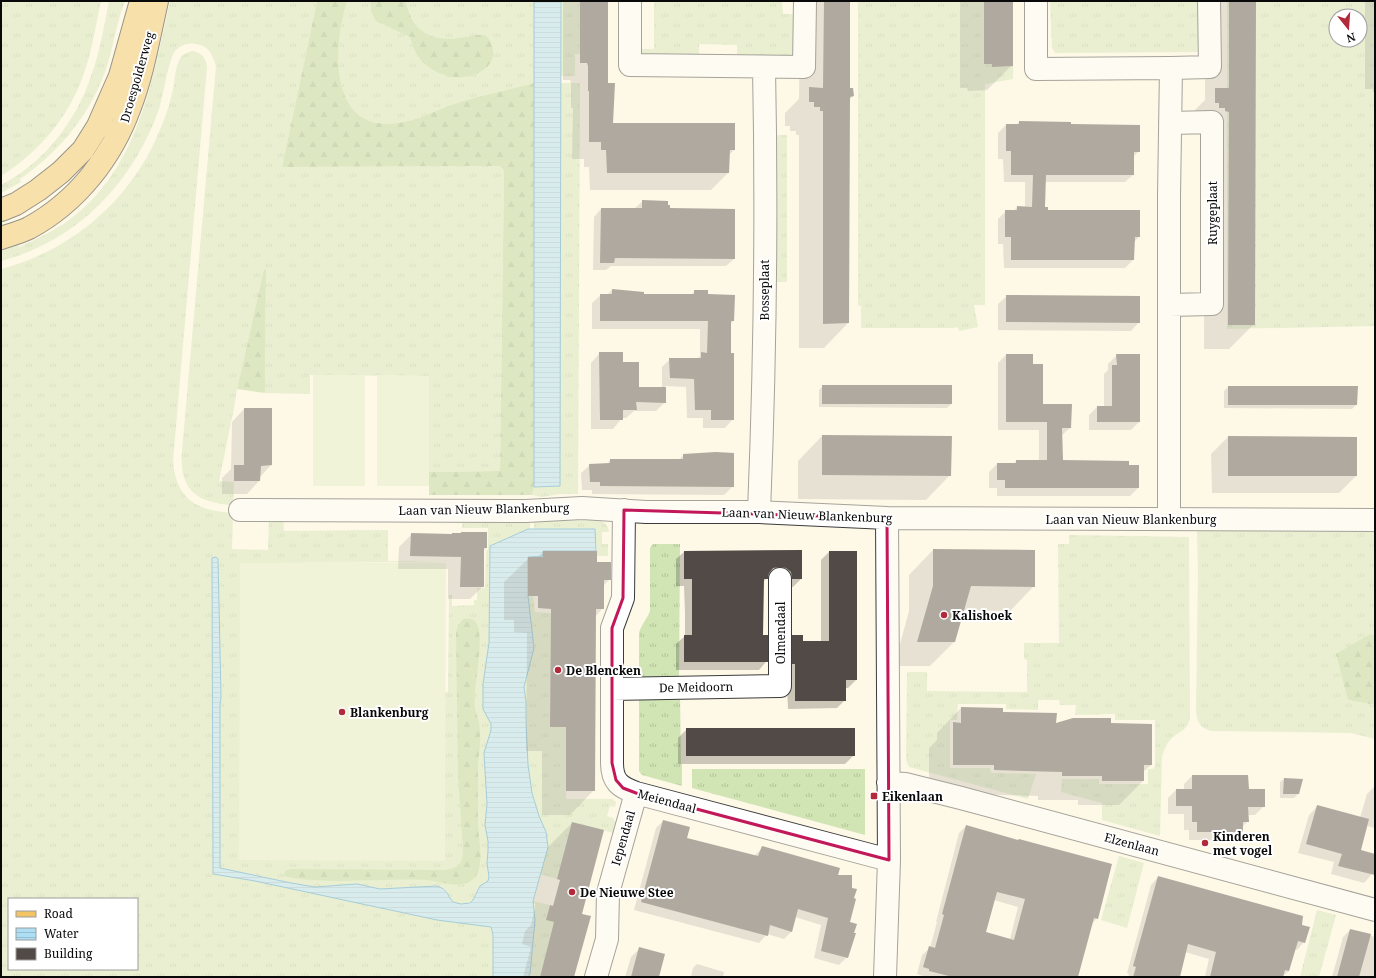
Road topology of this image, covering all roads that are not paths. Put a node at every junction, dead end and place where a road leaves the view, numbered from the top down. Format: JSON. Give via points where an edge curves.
{"nodes":[{"id":1,"x":141,"y":1,"type":"edge"},
{"id":2,"x":157,"y":1,"type":"edge"},
{"id":3,"x":630,"y":1,"type":"edge"},
{"id":4,"x":804,"y":1,"type":"edge"},
{"id":5,"x":1036,"y":1,"type":"edge"},
{"id":6,"x":1209,"y":1,"type":"edge"},
{"id":7,"x":764,"y":67,"type":"junction"},
{"id":8,"x":1171,"y":68,"type":"junction"},
{"id":9,"x":1170,"y":123,"type":"junction"},
{"id":10,"x":1,"y":210,"type":"edge"},
{"id":11,"x":1,"y":238,"type":"edge"},
{"id":12,"x":1169,"y":305,"type":"junction"},
{"id":13,"x":240,"y":510,"type":"dead end"},
{"id":14,"x":624,"y":510,"type":"junction"},
{"id":15,"x":759,"y":512,"type":"junction"},
{"id":16,"x":887,"y":518,"type":"junction"},
{"id":17,"x":1169,"y":519,"type":"junction"},
{"id":18,"x":1375,"y":520,"type":"edge"},
{"id":19,"x":780,"y":579,"type":"dead end"},
{"id":20,"x":780,"y":686,"type":"joint"},
{"id":21,"x":612,"y":689,"type":"junction"},
{"id":22,"x":888,"y":783,"type":"junction"},
{"id":23,"x":636,"y":793,"type":"junction"},
{"id":24,"x":889,"y":860,"type":"junction"},
{"id":25,"x":1375,"y":910,"type":"edge"},
{"id":26,"x":596,"y":977,"type":"edge"},
{"id":27,"x":885,"y":977,"type":"edge"}],
"edges":[{"from":1,"to":10,"type":"main road","name":"Droespolderweg","via":[[120,76],[98,126],[83,150],[38,190]]},
{"from":2,"to":11,"type":"main road","name":"Droespolderweg","via":[[131,106],[120,133],[101,163],[80,190],[55,212],[28,228]]},
{"from":3,"to":7,"type":"street","via":[[630,65]]},
{"from":4,"to":7,"type":"street","via":[[804,67]]},
{"from":5,"to":8,"type":"street","via":[[1036,69]]},
{"from":6,"to":8,"type":"street","via":[[1210,67]]},
{"from":7,"to":15,"type":"street","name":"Bosseplaat","via":[[764,353]]},
{"from":8,"to":9,"type":"street"},
{"from":9,"to":12,"type":"street"},
{"from":9,"to":12,"type":"street","name":"Ruygeplaat","via":[[1212,122],[1212,304]]},
{"from":12,"to":17,"type":"street"},
{"from":13,"to":14,"type":"street","name":"Laan van Nieuw Blankenburg"},
{"from":14,"to":15,"type":"street","name":"Laan van Nieuw Blankenburg"},
{"from":14,"to":21,"type":"street","name":"Meiendaal","via":[[623,598],[612,628]]},
{"from":15,"to":16,"type":"street","name":"Laan van Nieuw Blankenburg"},
{"from":16,"to":17,"type":"street","name":"Laan van Nieuw Blankenburg"},
{"from":16,"to":22,"type":"street"},
{"from":17,"to":18,"type":"street","name":"Laan van Nieuw Blankenburg"},
{"from":19,"to":20,"type":"street","name":"Olmendaal"},
{"from":20,"to":21,"type":"street","name":"De Meidoorn"},
{"from":21,"to":23,"type":"street","name":"Meiendaal","via":[[613,773],[623,788]]},
{"from":22,"to":24,"type":"street"},
{"from":22,"to":25,"type":"street","name":"Elzenlaan","via":[[905,784],[961,798]]},
{"from":23,"to":24,"type":"street","name":"Meiendaal"},
{"from":23,"to":26,"type":"street","name":"Iependaal","via":[[608,892],[607,939]]},
{"from":24,"to":27,"type":"street"}]}
